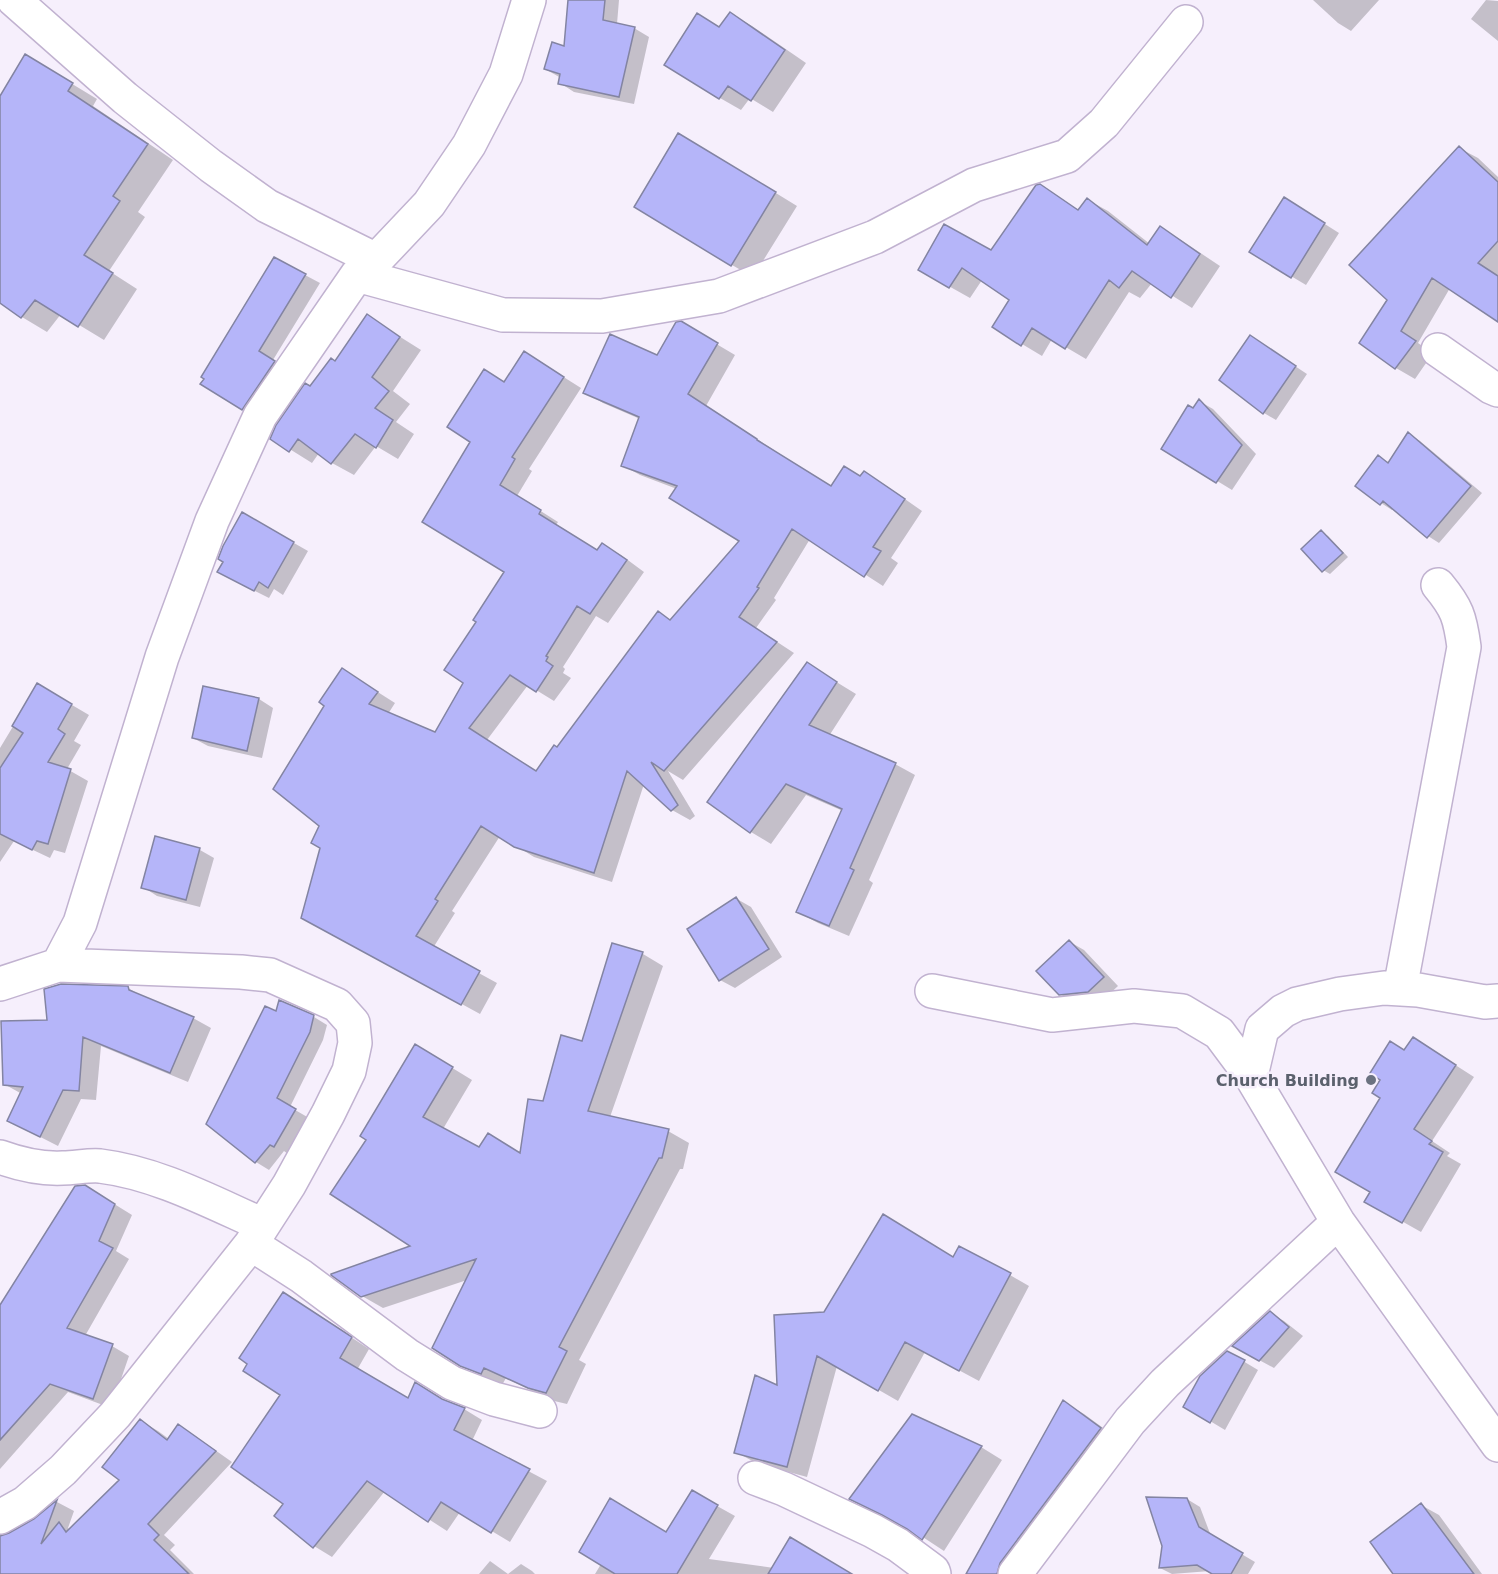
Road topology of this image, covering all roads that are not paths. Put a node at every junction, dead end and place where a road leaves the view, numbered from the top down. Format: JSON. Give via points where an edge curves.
{"nodes":[{"id":1,"x":528,"y":0,"type":"edge"},
{"id":2,"x":11,"y":8,"type":"edge"},
{"id":3,"x":1186,"y":22,"type":"dead end"},
{"id":4,"x":367,"y":268,"type":"junction"},
{"id":5,"x":1438,"y":350,"type":"dead end"},
{"id":6,"x":1498,"y":390,"type":"edge"},
{"id":7,"x":1438,"y":585,"type":"dead end"},
{"id":8,"x":58,"y":965,"type":"junction"},
{"id":9,"x":0,"y":984,"type":"edge"},
{"id":10,"x":1400,"y":989,"type":"junction"},
{"id":11,"x":932,"y":991,"type":"dead end"},
{"id":12,"x":1498,"y":1001,"type":"edge"},
{"id":13,"x":1251,"y":1076,"type":"junction"},
{"id":14,"x":0,"y":1157,"type":"edge"},
{"id":15,"x":1338,"y":1222,"type":"junction"},
{"id":16,"x":257,"y":1235,"type":"junction"},
{"id":17,"x":540,"y":1411,"type":"dead end"},
{"id":18,"x":1498,"y":1445,"type":"edge"},
{"id":19,"x":755,"y":1478,"type":"dead end"},
{"id":20,"x":0,"y":1517,"type":"edge"},
{"id":21,"x":934,"y":1574,"type":"edge"},
{"id":22,"x":1014,"y":1574,"type":"edge"}],
"edges":[{"from":1,"to":4,"type":"street","via":[[506,74],[469,146],[429,204]]},
{"from":2,"to":4,"type":"street","via":[[211,166]]},
{"from":3,"to":4,"type":"street","via":[[1104,123],[1067,156],[974,184],[876,237],[719,296],[602,316],[503,315]]},
{"from":4,"to":8,"type":"street","via":[[260,416],[212,520],[162,657],[80,923]]},
{"from":5,"to":6,"type":"street"},
{"from":7,"to":10,"type":"street","via":[[1452,602],[1461,623],[1464,647]]},
{"from":8,"to":9,"type":"street"},
{"from":8,"to":16,"type":"street","via":[[270,975],[337,1005],[352,1023],[355,1043],[349,1071],[289,1185]]},
{"from":10,"to":12,"type":"street"},
{"from":10,"to":13,"type":"street","via":[[1340,994],[1282,1011],[1262,1029]]},
{"from":11,"to":13,"type":"street","via":[[1052,1015],[1134,1006],[1182,1011],[1219,1033]]},
{"from":13,"to":15,"type":"street"},
{"from":14,"to":16,"type":"street","via":[[38,1166],[98,1166],[143,1174],[207,1200]]},
{"from":15,"to":18,"type":"street"},
{"from":15,"to":22,"type":"street","via":[[1130,1420]]},
{"from":16,"to":17,"type":"street","via":[[301,1276],[407,1355],[452,1383]]},
{"from":16,"to":20,"type":"street","via":[[115,1415],[63,1470],[25,1503]]},
{"from":19,"to":21,"type":"street","via":[[873,1531]]}]}
